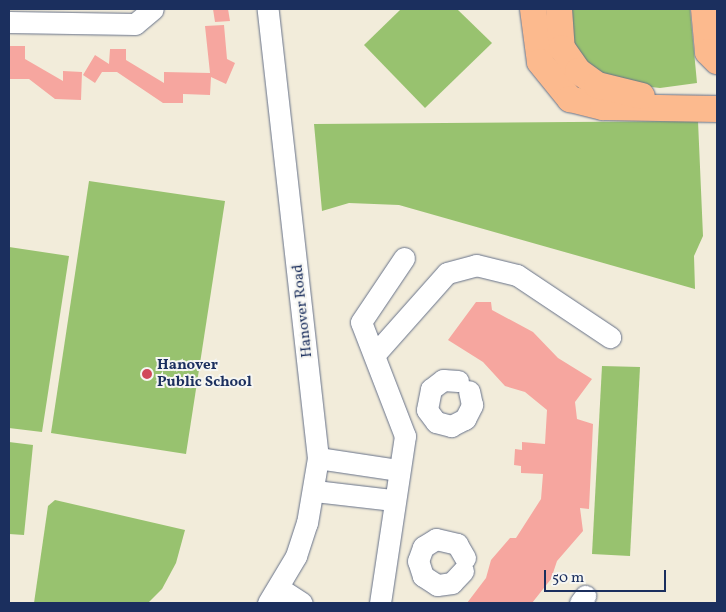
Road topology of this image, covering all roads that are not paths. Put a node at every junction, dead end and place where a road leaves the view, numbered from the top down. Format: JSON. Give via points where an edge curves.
{"nodes":[{"id":1,"x":152,"y":9,"type":"edge"},
{"id":2,"x":268,"y":9,"type":"edge"},
{"id":3,"x":533,"y":9,"type":"edge"},
{"id":4,"x":559,"y":9,"type":"edge"},
{"id":5,"x":704,"y":9,"type":"edge"},
{"id":6,"x":9,"y":22,"type":"edge"},
{"id":7,"x":717,"y":61,"type":"edge"},
{"id":8,"x":717,"y":96,"type":"edge"},
{"id":9,"x":717,"y":109,"type":"edge"},
{"id":10,"x":404,"y":258,"type":"dead end"},
{"id":11,"x":610,"y":337,"type":"dead end"},
{"id":12,"x":374,"y":354,"type":"junction"},
{"id":13,"x":430,"y":416,"type":"junction"},
{"id":14,"x":404,"y":436,"type":"junction"},
{"id":15,"x":318,"y":458,"type":"junction"},
{"id":16,"x":397,"y":470,"type":"junction"},
{"id":17,"x":316,"y":491,"type":"junction"},
{"id":18,"x":393,"y":500,"type":"junction"},
{"id":19,"x":387,"y":545,"type":"junction"},
{"id":20,"x":420,"y":553,"type":"junction"},
{"id":21,"x":273,"y":595,"type":"edge"},
{"id":22,"x":302,"y":603,"type":"edge"},
{"id":23,"x":380,"y":603,"type":"edge"}],
"edges":[{"from":1,"to":6,"type":"street","via":[[135,24]]},
{"from":2,"to":15,"type":"street","name":"Hanover Road"},
{"from":3,"to":9,"type":"main road","via":[[540,62],[570,99],[603,107]]},
{"from":4,"to":8,"type":"main road","via":[[562,48],[578,71],[597,85],[621,94]]},
{"from":5,"to":7,"type":"main road","via":[[708,52]]},
{"from":10,"to":12,"type":"street","via":[[362,317],[362,328]]},
{"from":11,"to":12,"type":"street","via":[[517,275],[476,266],[447,273]]},
{"from":12,"to":14,"type":"street"},
{"from":13,"to":13,"type":"street","via":[[426,402],[431,389],[442,380],[463,386],[470,412],[459,423],[444,425]]},
{"from":13,"to":14,"type":"street"},
{"from":14,"to":16,"type":"street"},
{"from":15,"to":16,"type":"street"},
{"from":15,"to":17,"type":"street","name":"Hanover Road"},
{"from":16,"to":18,"type":"street"},
{"from":17,"to":18,"type":"street"},
{"from":17,"to":21,"type":"street","name":"Hanover Road","via":[[296,556]]},
{"from":18,"to":19,"type":"street"},
{"from":19,"to":20,"type":"street"},
{"from":19,"to":23,"type":"street"},
{"from":20,"to":20,"type":"street","via":[[429,542],[444,538],[457,544],[464,565],[445,585],[429,582],[419,569]]},
{"from":21,"to":22,"type":"street"}]}
